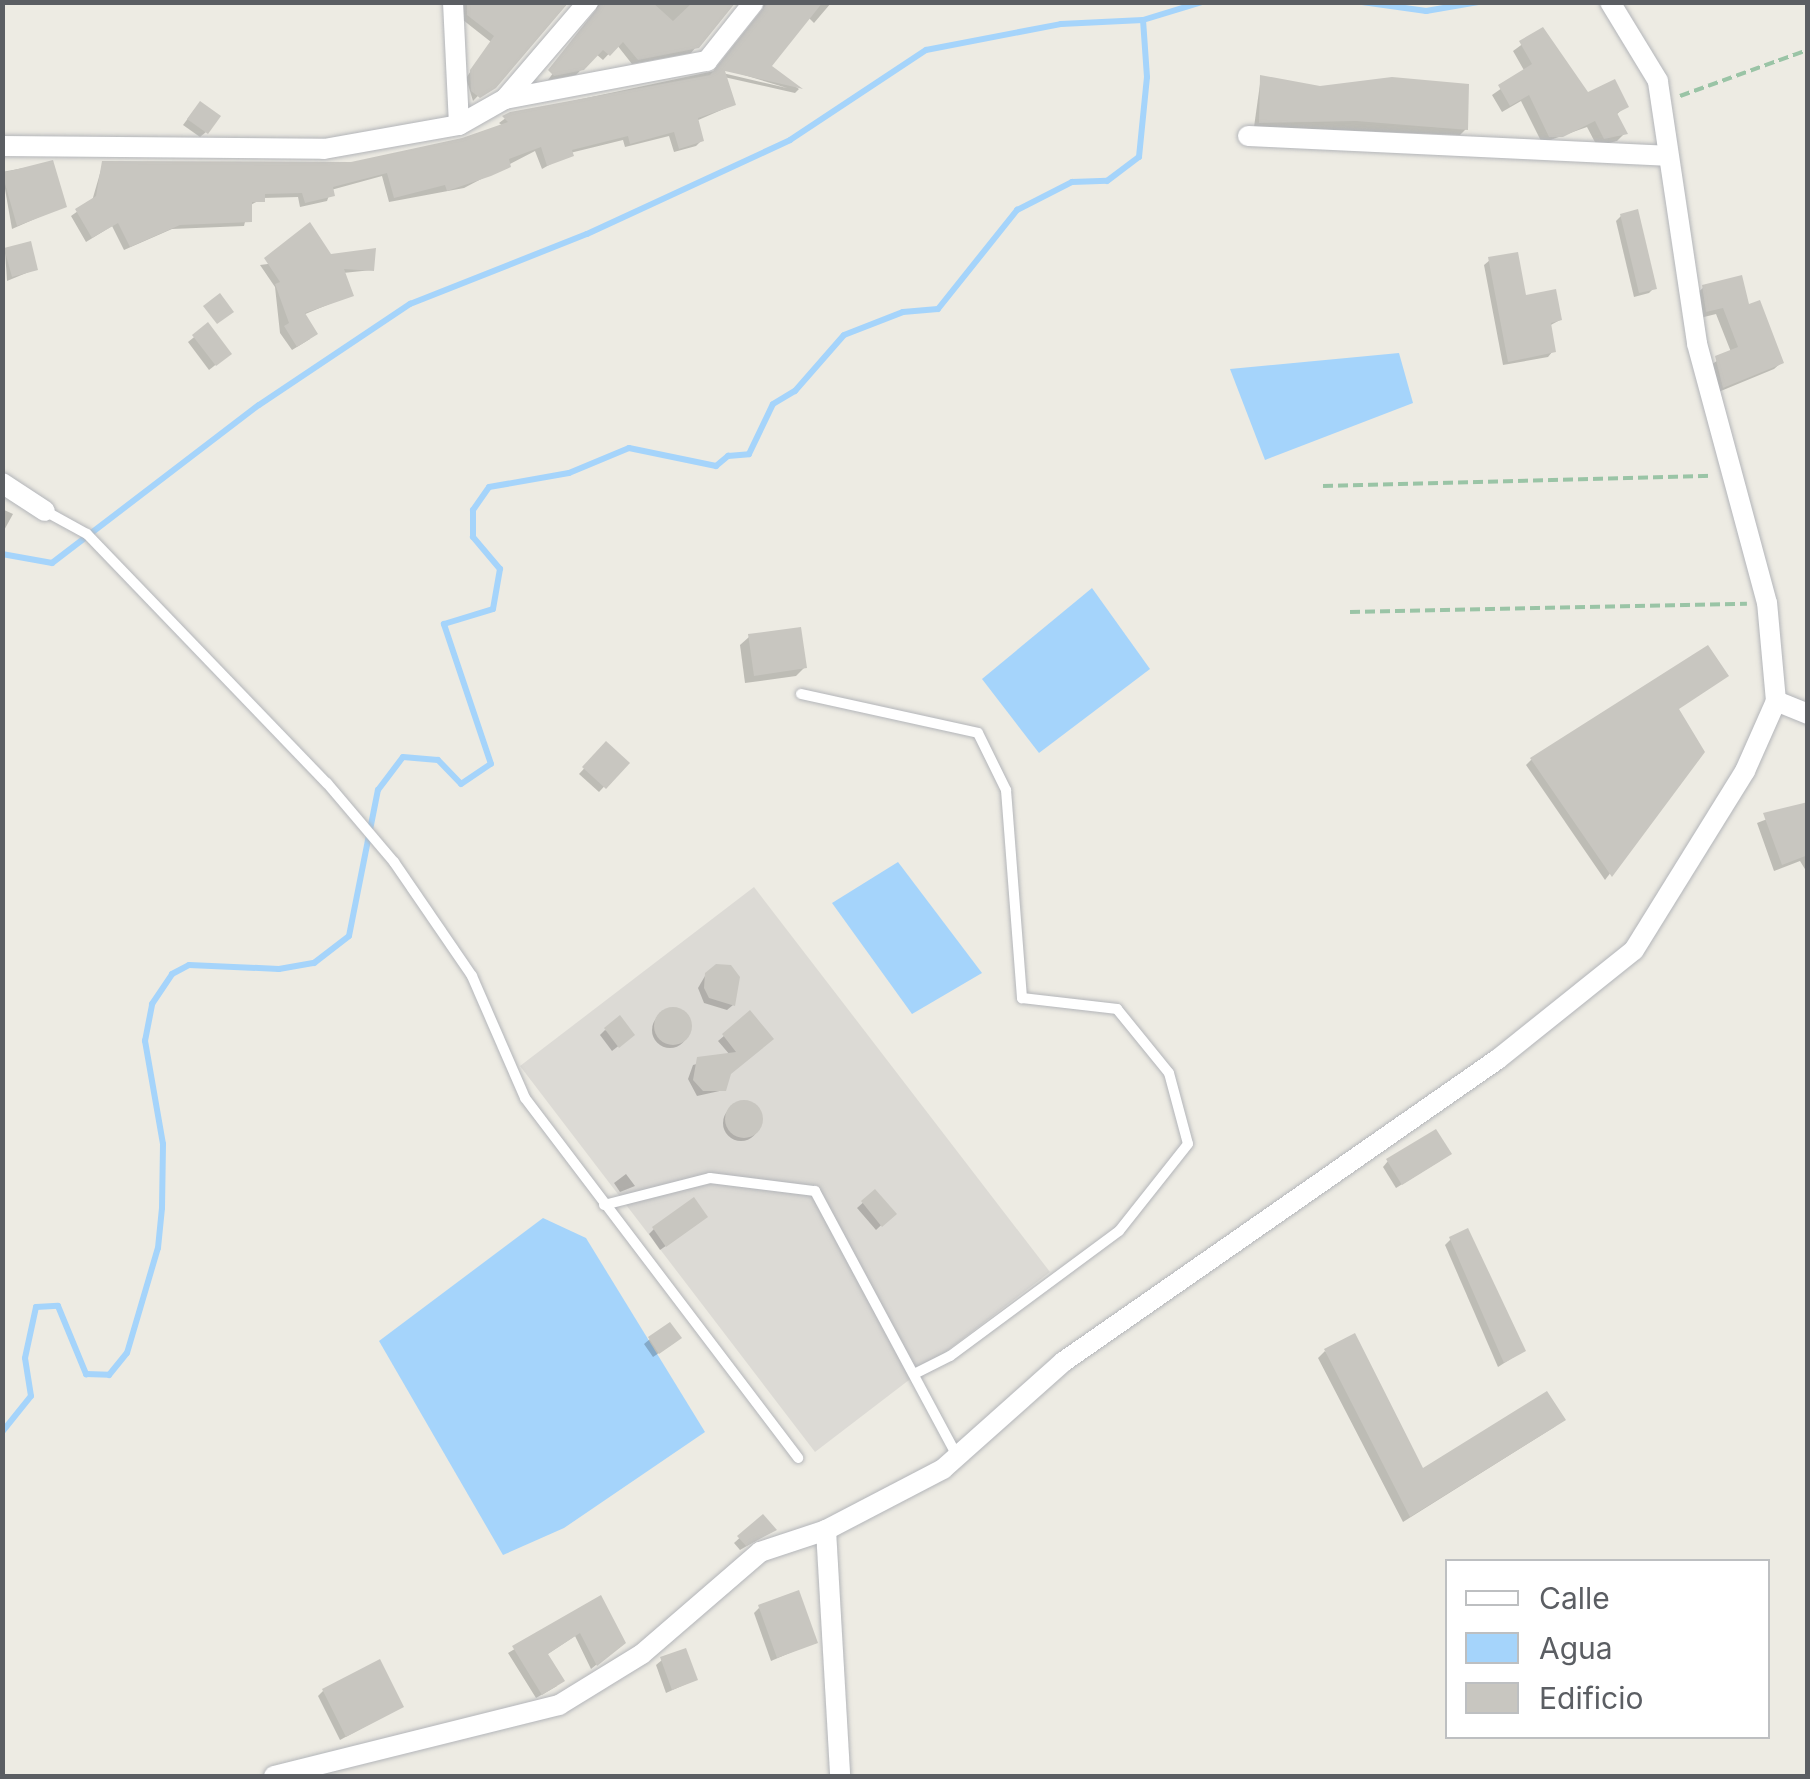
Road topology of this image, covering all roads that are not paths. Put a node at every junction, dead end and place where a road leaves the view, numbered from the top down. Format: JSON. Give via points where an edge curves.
{"nodes":[{"id":1,"x":453,"y":2,"type":"edge"},
{"id":2,"x":588,"y":2,"type":"edge"},
{"id":3,"x":754,"y":2,"type":"edge"},
{"id":4,"x":1610,"y":2,"type":"edge"},
{"id":5,"x":505,"y":99,"type":"junction"},
{"id":6,"x":459,"y":124,"type":"junction"},
{"id":7,"x":1248,"y":136,"type":"dead end"},
{"id":8,"x":2,"y":146,"type":"edge"},
{"id":9,"x":1666,"y":156,"type":"junction"},
{"id":10,"x":2,"y":483,"type":"edge"},
{"id":11,"x":45,"y":511,"type":"joint"},
{"id":12,"x":800,"y":694,"type":"dead end"},
{"id":13,"x":1776,"y":701,"type":"junction"},
{"id":14,"x":1808,"y":714,"type":"edge"},
{"id":15,"x":604,"y":1204,"type":"junction"},
{"id":16,"x":914,"y":1374,"type":"junction"},
{"id":17,"x":957,"y":1457,"type":"junction"},
{"id":18,"x":798,"y":1458,"type":"dead end"},
{"id":19,"x":826,"y":1530,"type":"junction"},
{"id":20,"x":274,"y":1776,"type":"edge"},
{"id":21,"x":840,"y":1776,"type":"edge"}],
"edges":[{"from":1,"to":6,"type":"street"},
{"from":2,"to":5,"type":"street"},
{"from":3,"to":5,"type":"street","via":[[708,61]]},
{"from":4,"to":9,"type":"street","via":[[1658,81]]},
{"from":5,"to":6,"type":"street"},
{"from":6,"to":8,"type":"street","via":[[324,149]]},
{"from":7,"to":9,"type":"street"},
{"from":9,"to":13,"type":"street","via":[[1697,344],[1767,603]]},
{"from":10,"to":11,"type":"street"},
{"from":11,"to":15,"type":"lane","via":[[87,534],[327,783],[394,862],[472,976],[525,1098]]},
{"from":12,"to":16,"type":"lane","via":[[978,732],[1006,790],[1022,998],[1117,1009],[1169,1073],[1188,1144],[1119,1230],[950,1356]]},
{"from":13,"to":14,"type":"street"},
{"from":13,"to":17,"type":"street","via":[[1745,771],[1634,950],[1498,1058],[1063,1362]]},
{"from":15,"to":16,"type":"lane","via":[[710,1178],[815,1191]]},
{"from":15,"to":18,"type":"lane","via":[[728,1358]]},
{"from":16,"to":17,"type":"lane"},
{"from":17,"to":19,"type":"street"},
{"from":19,"to":20,"type":"street","via":[[760,1552],[642,1654],[558,1705]]},
{"from":19,"to":21,"type":"street"}]}
